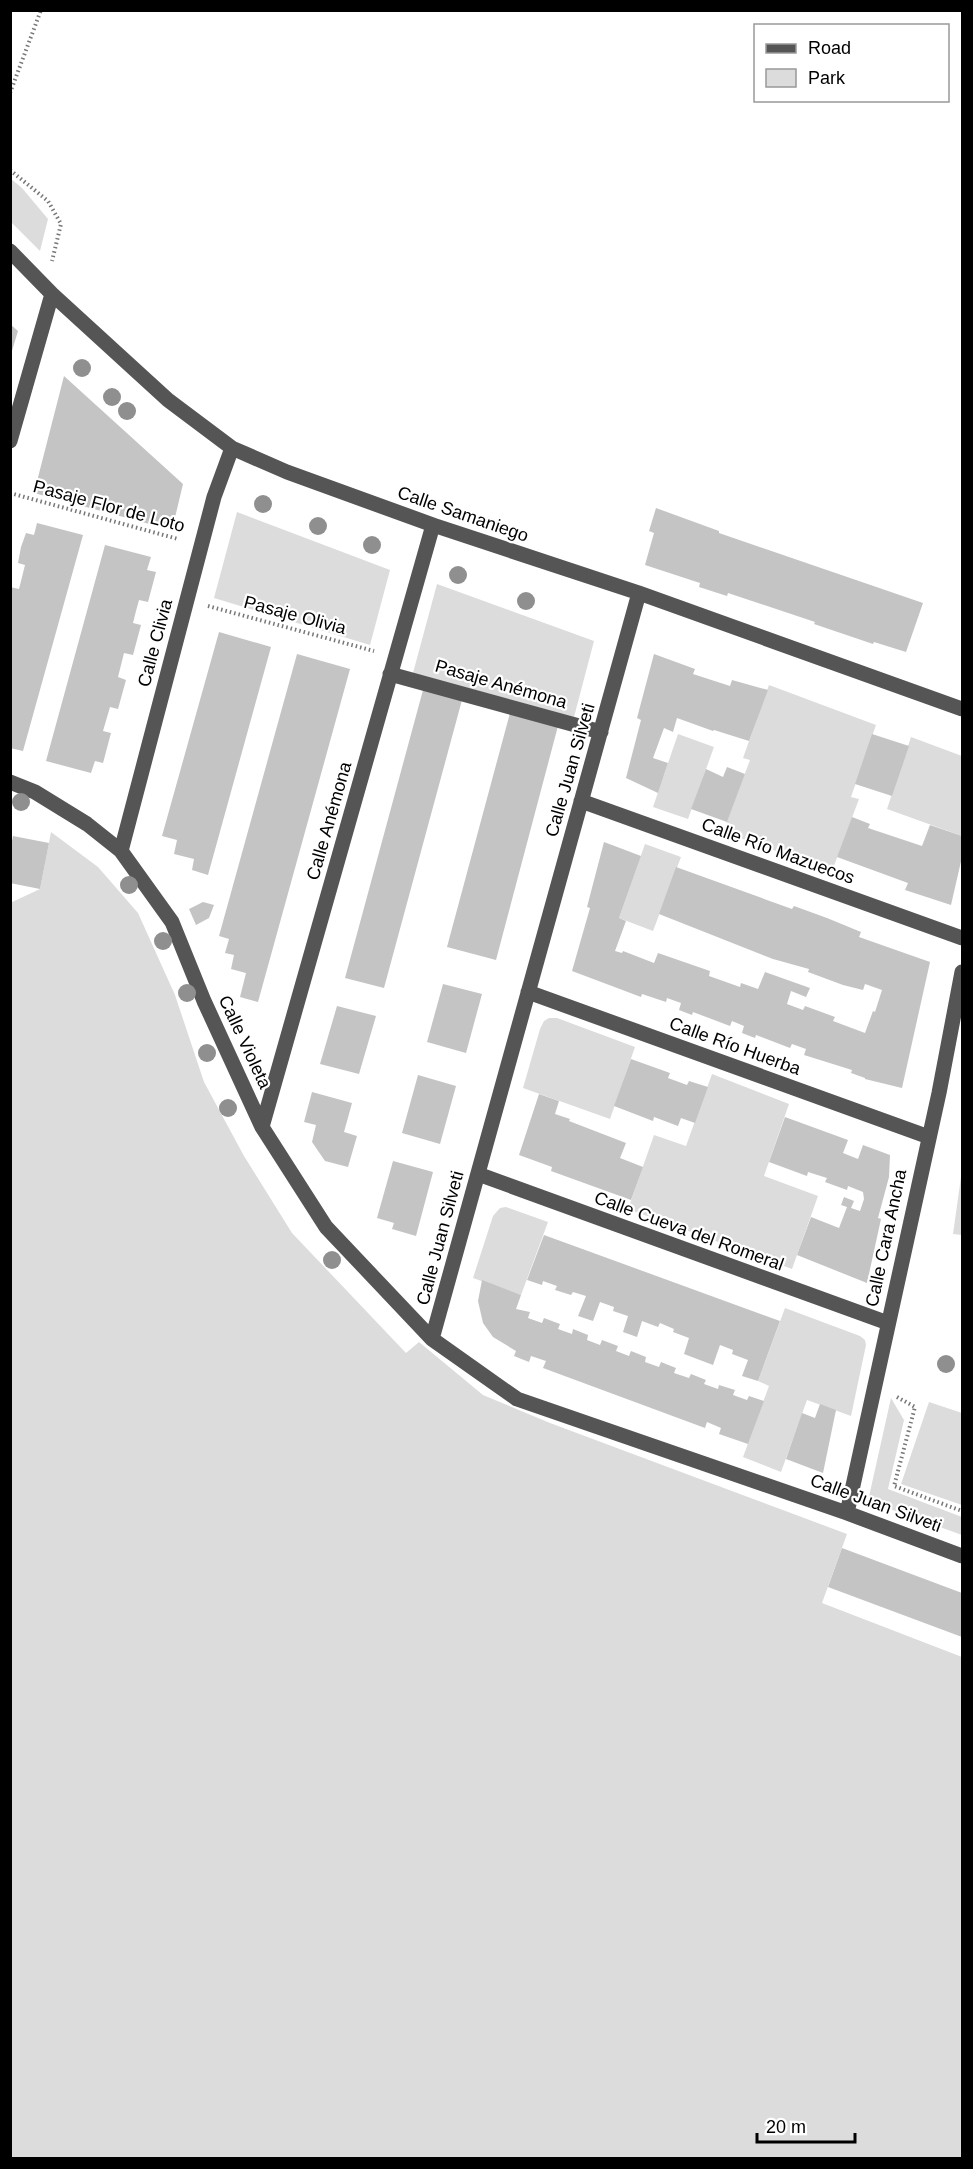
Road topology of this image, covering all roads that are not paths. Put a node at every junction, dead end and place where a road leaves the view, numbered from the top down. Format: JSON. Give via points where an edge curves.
{"nodes":[{"id":1,"x":10,"y":251,"type":"edge"},
{"id":2,"x":49,"y":290,"type":"junction"},
{"id":3,"x":10,"y":441,"type":"edge"},
{"id":4,"x":232,"y":448,"type":"junction"},
{"id":5,"x":432,"y":525,"type":"junction"},
{"id":6,"x":639,"y":593,"type":"junction"},
{"id":7,"x":390,"y":674,"type":"junction"},
{"id":8,"x":963,"y":709,"type":"edge"},
{"id":9,"x":601,"y":732,"type":"junction"},
{"id":10,"x":10,"y":782,"type":"edge"},
{"id":11,"x":581,"y":801,"type":"junction"},
{"id":12,"x":120,"y":851,"type":"junction"},
{"id":13,"x":963,"y":938,"type":"edge"},
{"id":14,"x":963,"y":972,"type":"edge"},
{"id":15,"x":528,"y":992,"type":"junction"},
{"id":16,"x":262,"y":1127,"type":"junction"},
{"id":17,"x":929,"y":1137,"type":"junction"},
{"id":18,"x":478,"y":1174,"type":"junction"},
{"id":19,"x":888,"y":1323,"type":"junction"},
{"id":20,"x":432,"y":1339,"type":"junction"},
{"id":21,"x":847,"y":1513,"type":"junction"},
{"id":22,"x":963,"y":1556,"type":"edge"}],
"edges":[{"from":1,"to":2,"type":"street","name":"Calle Samaniego"},
{"from":2,"to":3,"type":"street"},
{"from":2,"to":4,"type":"street","name":"Calle Samaniego","via":[[168,400]]},
{"from":4,"to":5,"type":"street","name":"Calle Samaniego"},
{"from":4,"to":12,"type":"street","name":"Calle Clivia","via":[[214,497]]},
{"from":5,"to":6,"type":"street","name":"Calle Samaniego"},
{"from":5,"to":7,"type":"street","name":"Calle Anémona"},
{"from":6,"to":8,"type":"street","name":"Calle Samaniego"},
{"from":6,"to":9,"type":"street","name":"Calle Juan Silveti"},
{"from":7,"to":9,"type":"street","name":"Pasaje Anémona"},
{"from":7,"to":16,"type":"street","name":"Calle Anémona"},
{"from":9,"to":11,"type":"street","name":"Calle Juan Silveti"},
{"from":10,"to":12,"type":"street","name":"Calle Violeta","via":[[35,792],[87,824]]},
{"from":11,"to":13,"type":"street","name":"Calle Río Mazuecos"},
{"from":11,"to":15,"type":"street","name":"Calle Juan Silveti"},
{"from":12,"to":16,"type":"street","name":"Calle Violeta","via":[[172,922]]},
{"from":14,"to":17,"type":"street","name":"Calle Cara Ancha"},
{"from":15,"to":17,"type":"street","name":"Calle Río Huerba"},
{"from":15,"to":18,"type":"street","name":"Calle Juan Silveti"},
{"from":16,"to":20,"type":"street","name":"Calle Violeta","via":[[326,1227]]},
{"from":17,"to":19,"type":"street","name":"Calle Cara Ancha"},
{"from":18,"to":19,"type":"street","name":"Calle Cueva del Romeral"},
{"from":18,"to":20,"type":"street","name":"Calle Juan Silveti"},
{"from":19,"to":21,"type":"street","name":"Calle Cara Ancha"},
{"from":20,"to":21,"type":"street","name":"Calle Juan Silveti","via":[[517,1399]]},
{"from":21,"to":22,"type":"street","name":"Calle Juan Silveti"}]}
